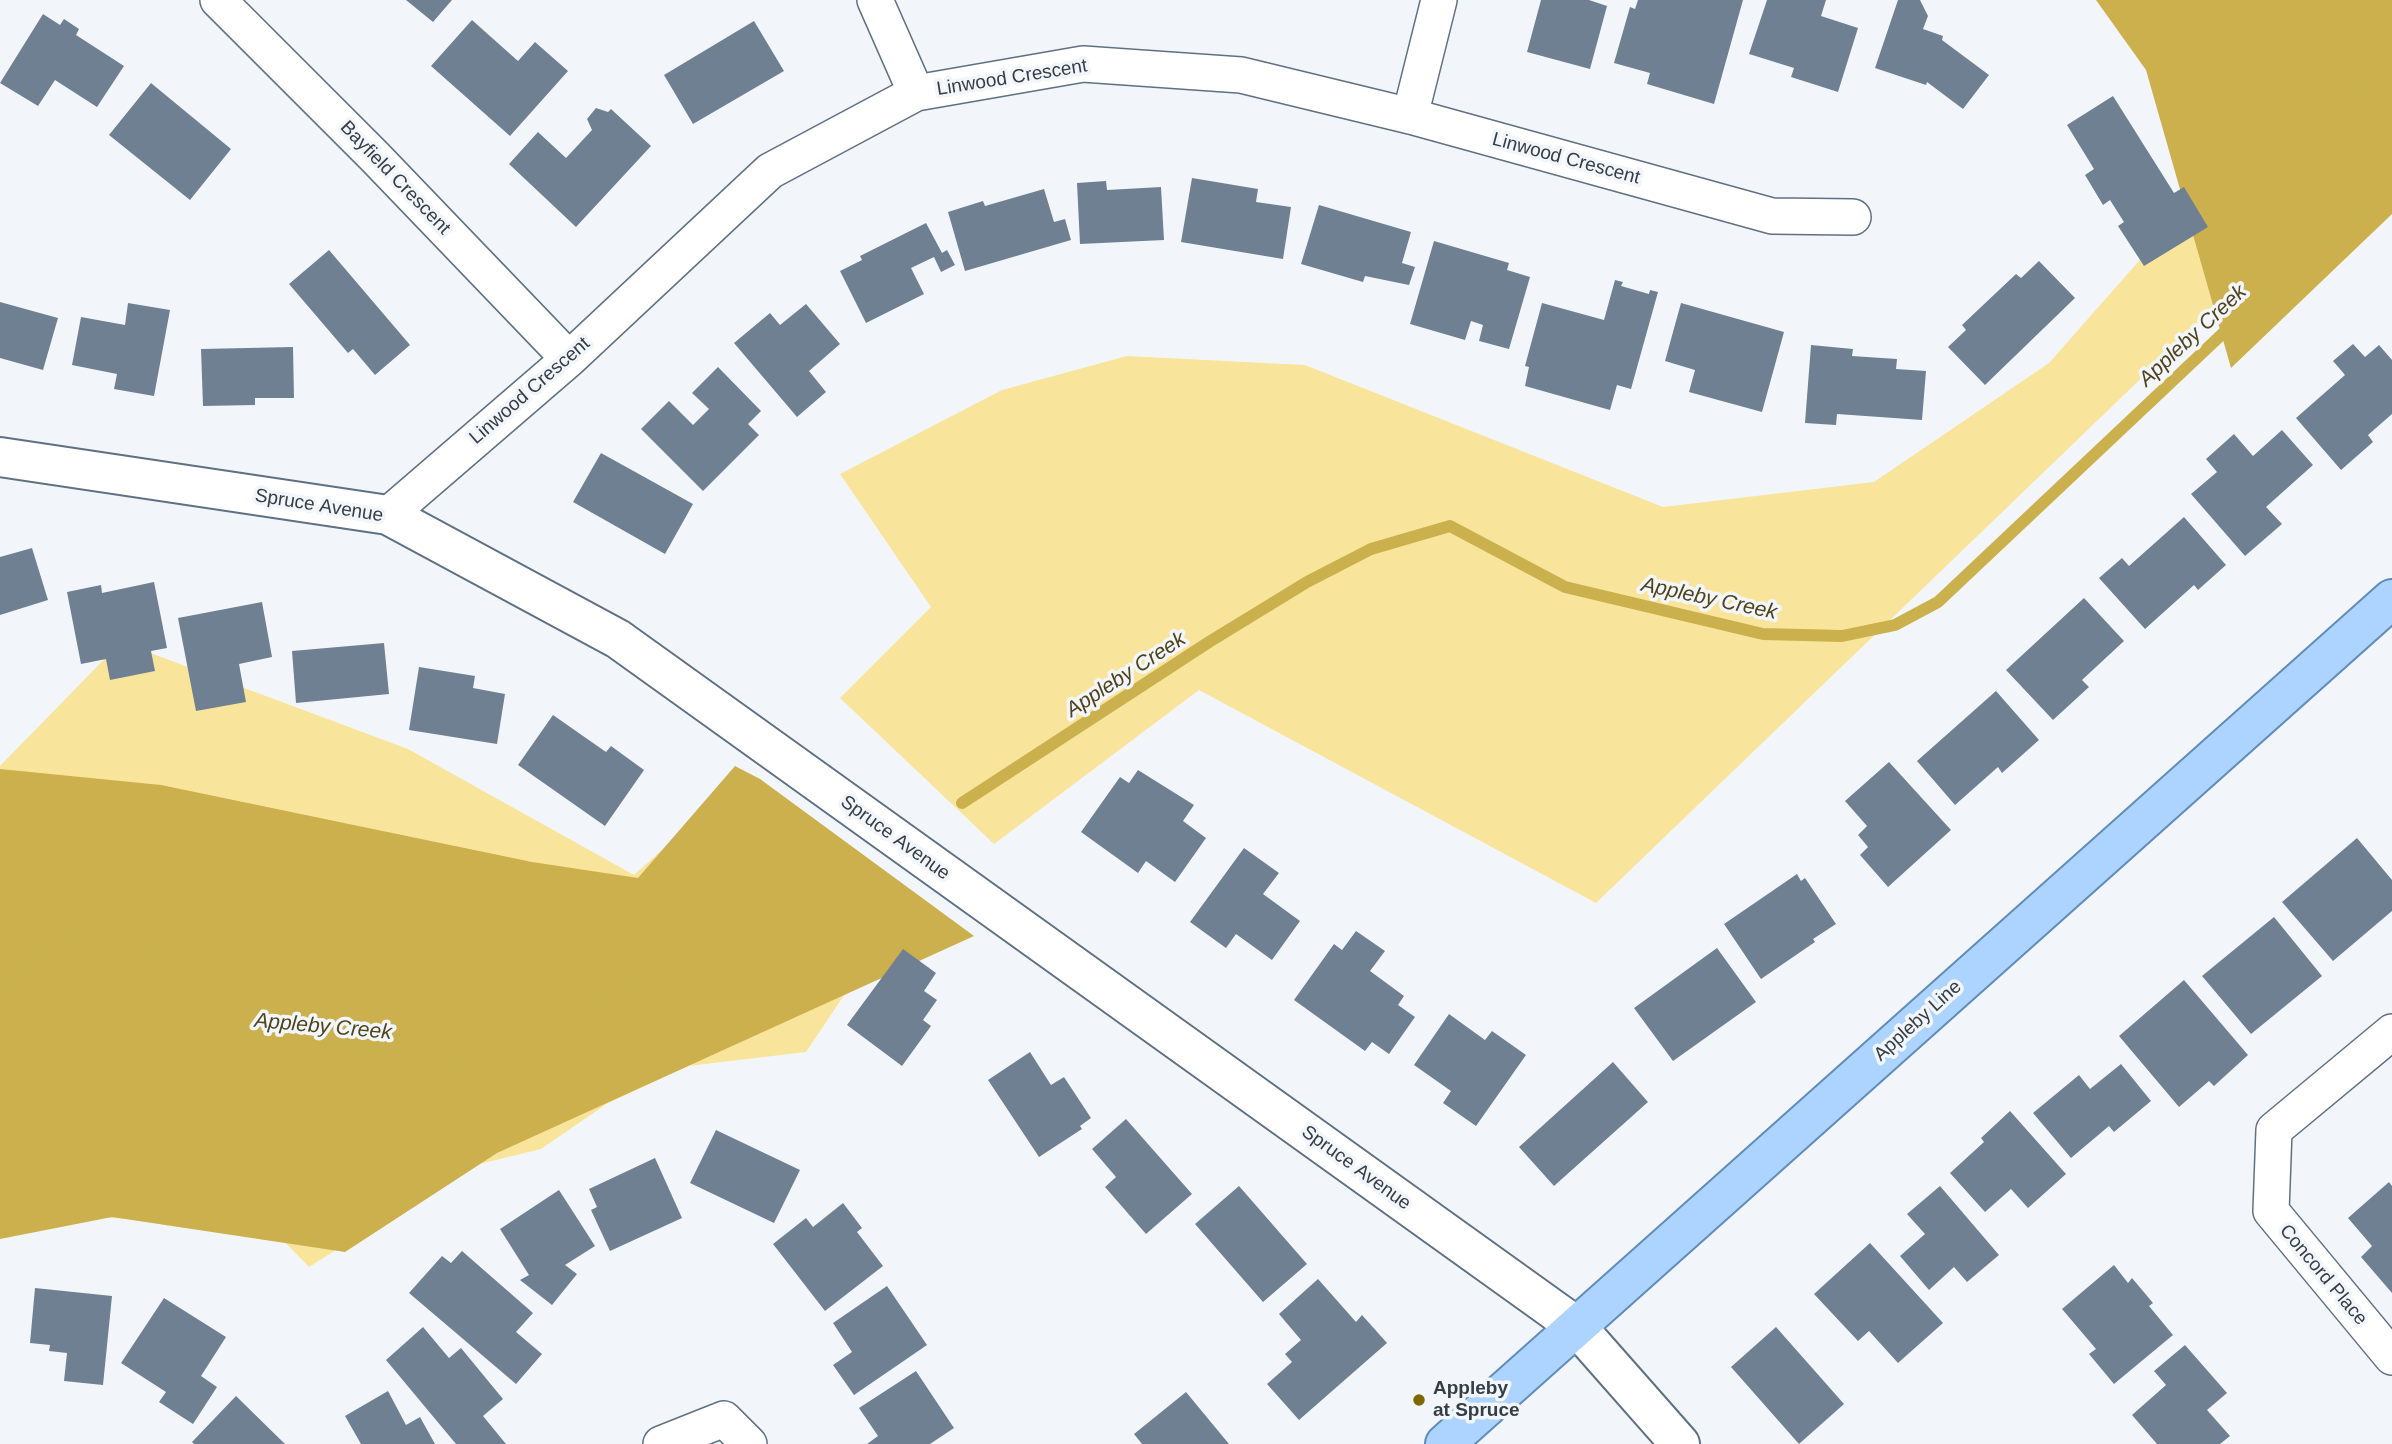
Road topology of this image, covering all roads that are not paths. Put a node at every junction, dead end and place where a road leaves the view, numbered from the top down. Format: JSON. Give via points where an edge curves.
{"nodes":[{"id":1,"x":218,"y":0,"type":"edge"},
{"id":2,"x":875,"y":0,"type":"edge"},
{"id":3,"x":1439,"y":0,"type":"edge"},
{"id":4,"x":916,"y":93,"type":"junction"},
{"id":5,"x":1410,"y":116,"type":"junction"},
{"id":6,"x":1853,"y":217,"type":"dead end"},
{"id":7,"x":569,"y":359,"type":"junction"},
{"id":8,"x":0,"y":457,"type":"edge"},
{"id":9,"x":388,"y":515,"type":"junction"},
{"id":10,"x":2392,"y":599,"type":"edge"},
{"id":11,"x":2392,"y":1031,"type":"edge"},
{"id":12,"x":1576,"y":1326,"type":"junction"},
{"id":13,"x":2392,"y":1357,"type":"edge"},
{"id":14,"x":661,"y":1444,"type":"edge"},
{"id":15,"x":749,"y":1444,"type":"edge"},
{"id":16,"x":1445,"y":1444,"type":"edge"},
{"id":17,"x":1680,"y":1444,"type":"edge"}],
"edges":[{"from":1,"to":7,"type":"street","name":"Bayfield Crescent"},
{"from":2,"to":4,"type":"street"},
{"from":3,"to":5,"type":"street"},
{"from":4,"to":5,"type":"street","name":"Linwood Crescent","via":[[1083,64],[1241,75]]},
{"from":4,"to":7,"type":"street","name":"Linwood Crescent","via":[[769,171]]},
{"from":5,"to":6,"type":"street","name":"Linwood Crescent","via":[[1772,216]]},
{"from":7,"to":9,"type":"street","name":"Linwood Crescent"},
{"from":8,"to":9,"type":"street","name":"Spruce Avenue"},
{"from":9,"to":12,"type":"street","name":"Spruce Avenue","via":[[618,639]]},
{"from":10,"to":12,"type":"main road","name":"Appleby Line"},
{"from":11,"to":13,"type":"street","name":"Concord Place","via":[[2274,1130],[2270,1211]]},
{"from":12,"to":16,"type":"main road","name":"Appleby Line"},
{"from":12,"to":17,"type":"street","name":"Spruce Avenue"},
{"from":14,"to":15,"type":"street","via":[[724,1419]]}]}
